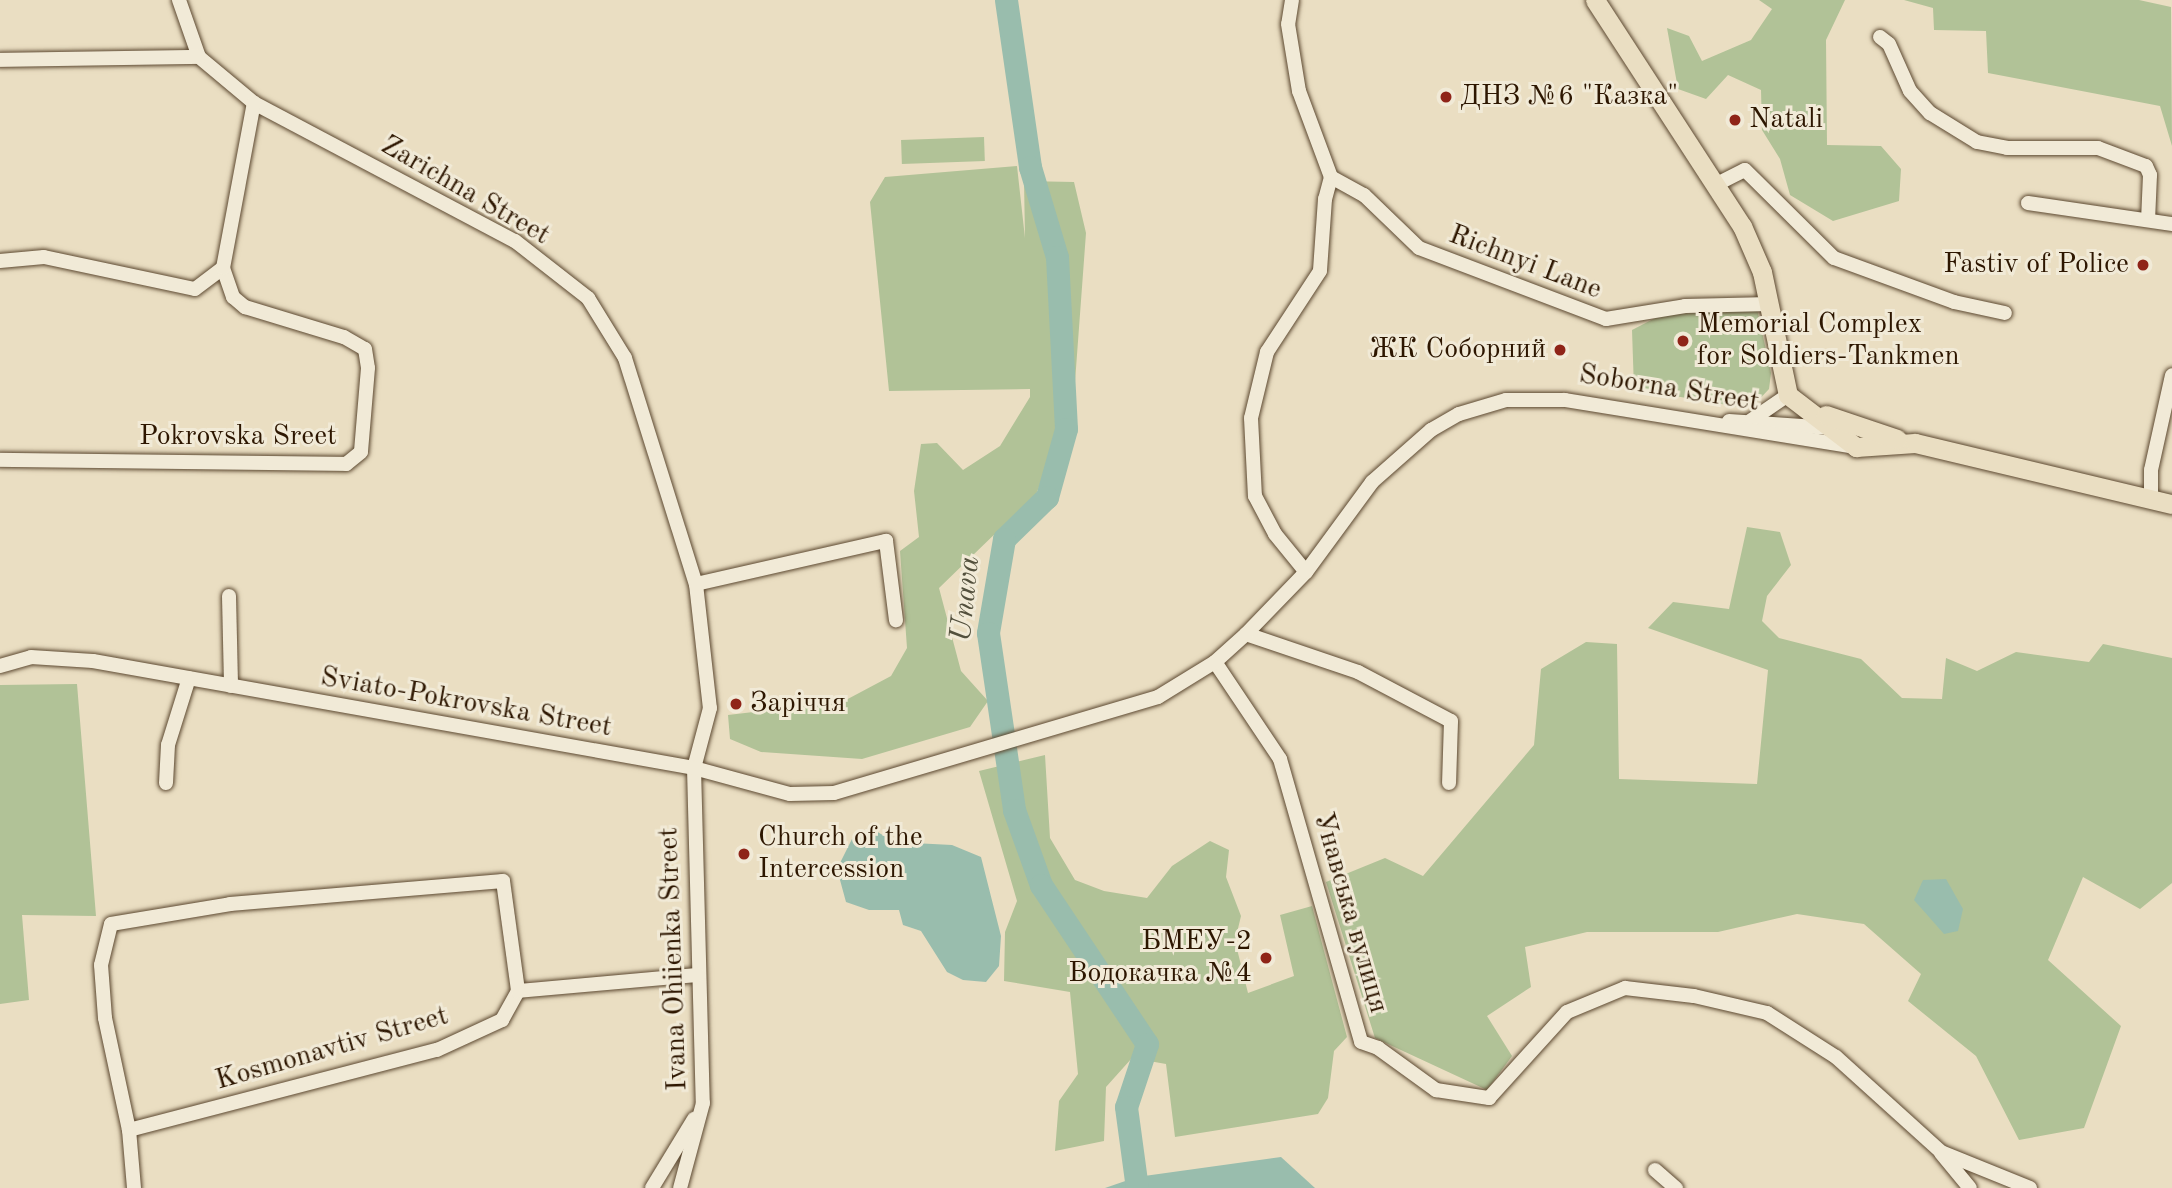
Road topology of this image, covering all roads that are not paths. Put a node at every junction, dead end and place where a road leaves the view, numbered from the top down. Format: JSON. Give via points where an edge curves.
{"nodes":[{"id":1,"x":179,"y":0,"type":"edge"},
{"id":2,"x":1292,"y":0,"type":"edge"},
{"id":3,"x":1595,"y":0,"type":"edge"},
{"id":4,"x":1880,"y":37,"type":"dead end"},
{"id":5,"x":199,"y":57,"type":"junction"},
{"id":6,"x":0,"y":60,"type":"edge"},
{"id":7,"x":254,"y":103,"type":"junction"},
{"id":8,"x":1331,"y":177,"type":"junction"},
{"id":9,"x":1717,"y":184,"type":"junction"},
{"id":10,"x":2028,"y":203,"type":"dead end"},
{"id":11,"x":2148,"y":220,"type":"junction"},
{"id":12,"x":2172,"y":224,"type":"edge"},
{"id":13,"x":0,"y":261,"type":"edge"},
{"id":14,"x":223,"y":268,"type":"junction"},
{"id":15,"x":1770,"y":304,"type":"junction"},
{"id":16,"x":2005,"y":313,"type":"dead end"},
{"id":17,"x":1786,"y":373,"type":"junction"},
{"id":18,"x":2172,"y":374,"type":"edge"},
{"id":19,"x":1788,"y":395,"type":"junction"},
{"id":20,"x":1750,"y":421,"type":"junction"},
{"id":21,"x":1703,"y":422,"type":"junction"},
{"id":22,"x":1828,"y":424,"type":"junction"},
{"id":23,"x":1719,"y":425,"type":"junction"},
{"id":24,"x":1861,"y":439,"type":"junction"},
{"id":25,"x":0,"y":460,"type":"edge"},
{"id":26,"x":2151,"y":499,"type":"junction"},
{"id":27,"x":2172,"y":504,"type":"edge"},
{"id":28,"x":1306,"y":572,"type":"junction"},
{"id":29,"x":696,"y":584,"type":"junction"},
{"id":30,"x":229,"y":596,"type":"dead end"},
{"id":31,"x":896,"y":620,"type":"dead end"},
{"id":32,"x":1246,"y":634,"type":"junction"},
{"id":33,"x":0,"y":655,"type":"edge"},
{"id":34,"x":31,"y":657,"type":"junction"},
{"id":35,"x":1215,"y":662,"type":"junction"},
{"id":36,"x":0,"y":666,"type":"edge"},
{"id":37,"x":189,"y":678,"type":"junction"},
{"id":38,"x":230,"y":686,"type":"junction"},
{"id":39,"x":694,"y":768,"type":"junction"},
{"id":40,"x":166,"y":783,"type":"dead end"},
{"id":41,"x":1449,"y":783,"type":"dead end"},
{"id":42,"x":698,"y":975,"type":"junction"},
{"id":43,"x":517,"y":991,"type":"junction"},
{"id":44,"x":703,"y":1103,"type":"junction"},
{"id":45,"x":129,"y":1130,"type":"junction"},
{"id":46,"x":1941,"y":1152,"type":"junction"},
{"id":47,"x":1655,"y":1170,"type":"dead end"},
{"id":48,"x":134,"y":1188,"type":"edge"},
{"id":49,"x":653,"y":1188,"type":"edge"},
{"id":50,"x":680,"y":1188,"type":"edge"},
{"id":51,"x":1676,"y":1188,"type":"edge"},
{"id":52,"x":1970,"y":1188,"type":"edge"},
{"id":53,"x":2030,"y":1188,"type":"edge"}],
"edges":[{"from":1,"to":5,"type":"street"},
{"from":2,"to":8,"type":"street","via":[[1288,24],[1299,91]]},
{"from":3,"to":9,"type":"main road"},
{"from":4,"to":11,"type":"street","via":[[1889,44],[1910,91],[1930,113],[1976,142],[2007,148],[2098,148],[2146,166],[2150,175]]},
{"from":5,"to":6,"type":"street"},
{"from":5,"to":7,"type":"street","name":"Zarichna Street"},
{"from":7,"to":14,"type":"street"},
{"from":7,"to":29,"type":"street","name":"Zarichna Street","via":[[514,241],[588,298],[625,358]]},
{"from":8,"to":15,"type":"street","name":"Richnyi Lane","via":[[1364,195],[1419,248],[1606,319],[1685,306]]},
{"from":8,"to":28,"type":"street","via":[[1320,271],[1267,352],[1251,418],[1255,496],[1275,534]]},
{"from":9,"to":15,"type":"main road","via":[[1747,237]]},
{"from":9,"to":16,"type":"street","via":[[1745,170],[1833,258],[1954,302]]},
{"from":10,"to":11,"type":"street"},
{"from":11,"to":12,"type":"street"},
{"from":13,"to":14,"type":"street","via":[[44,257],[195,289]]},
{"from":14,"to":25,"type":"street","name":"Pokrovska Sreet","via":[[233,297],[245,307],[344,337],[365,349],[368,368],[361,452],[356,459],[346,464]]},
{"from":15,"to":17,"type":"main road"},
{"from":17,"to":19,"type":"main road"},
{"from":17,"to":22,"type":"main road"},
{"from":18,"to":26,"type":"street","via":[[2151,470]]},
{"from":19,"to":20,"type":"street"},
{"from":19,"to":22,"type":"main road"},
{"from":20,"to":21,"type":"street"},
{"from":20,"to":22,"type":"street"},
{"from":21,"to":23,"type":"street","name":"Soborna Street"},
{"from":21,"to":28,"type":"street","name":"Soborna Street","via":[[1565,400],[1506,400],[1459,414],[1431,430],[1372,482]]},
{"from":22,"to":23,"type":"street","via":[[1816,437]]},
{"from":22,"to":24,"type":"main road"},
{"from":23,"to":24,"type":"street","name":"Soborna Street"},
{"from":24,"to":26,"type":"main road","name":"Soborna Street","via":[[1915,443]]},
{"from":26,"to":27,"type":"main road","name":"Soborna Street"},
{"from":28,"to":32,"type":"street","name":"Soborna Street"},
{"from":29,"to":31,"type":"street","via":[[886,541]]},
{"from":29,"to":39,"type":"street","name":"Zarichna Street","via":[[710,708]]},
{"from":30,"to":38,"type":"street"},
{"from":32,"to":35,"type":"street","name":"Soborna Street"},
{"from":32,"to":41,"type":"street","via":[[1358,672],[1451,721]]},
{"from":33,"to":34,"type":"street","name":"Sviato-Pokrovska Street"},
{"from":34,"to":36,"type":"street","name":"Sviato-Pokrovska Street"},
{"from":34,"to":37,"type":"street","name":"Sviato-Pokrovska Street","via":[[75,659]]},
{"from":35,"to":39,"type":"street","name":"Soborna Street","via":[[1158,697],[834,793],[790,794]]},
{"from":35,"to":46,"type":"street","name":"Унавська вулиця","via":[[1280,760],[1361,1042],[1378,1048],[1436,1090],[1489,1098],[1567,1012],[1625,988],[1694,996],[1767,1013],[1836,1057]]},
{"from":37,"to":38,"type":"street","name":"Sviato-Pokrovska Street"},
{"from":37,"to":40,"type":"street","via":[[168,745]]},
{"from":38,"to":39,"type":"street","name":"Sviato-Pokrovska Street"},
{"from":39,"to":42,"type":"street","name":"Ivana Ohiienka Street"},
{"from":42,"to":43,"type":"street"},
{"from":42,"to":44,"type":"street","name":"Ivana Ohiienka Street"},
{"from":43,"to":45,"type":"street","name":"Kosmonavtiv Street","via":[[502,1020],[437,1050]]},
{"from":43,"to":45,"type":"street","via":[[503,881],[230,904],[111,924],[101,965],[105,1017]]},
{"from":44,"to":49,"type":"street"},
{"from":44,"to":50,"type":"street","name":"Ivana Ohiienka Street"},
{"from":45,"to":48,"type":"street"},
{"from":46,"to":52,"type":"street"},
{"from":46,"to":53,"type":"street","name":"Унавська вулиця"},
{"from":47,"to":51,"type":"street"}]}
